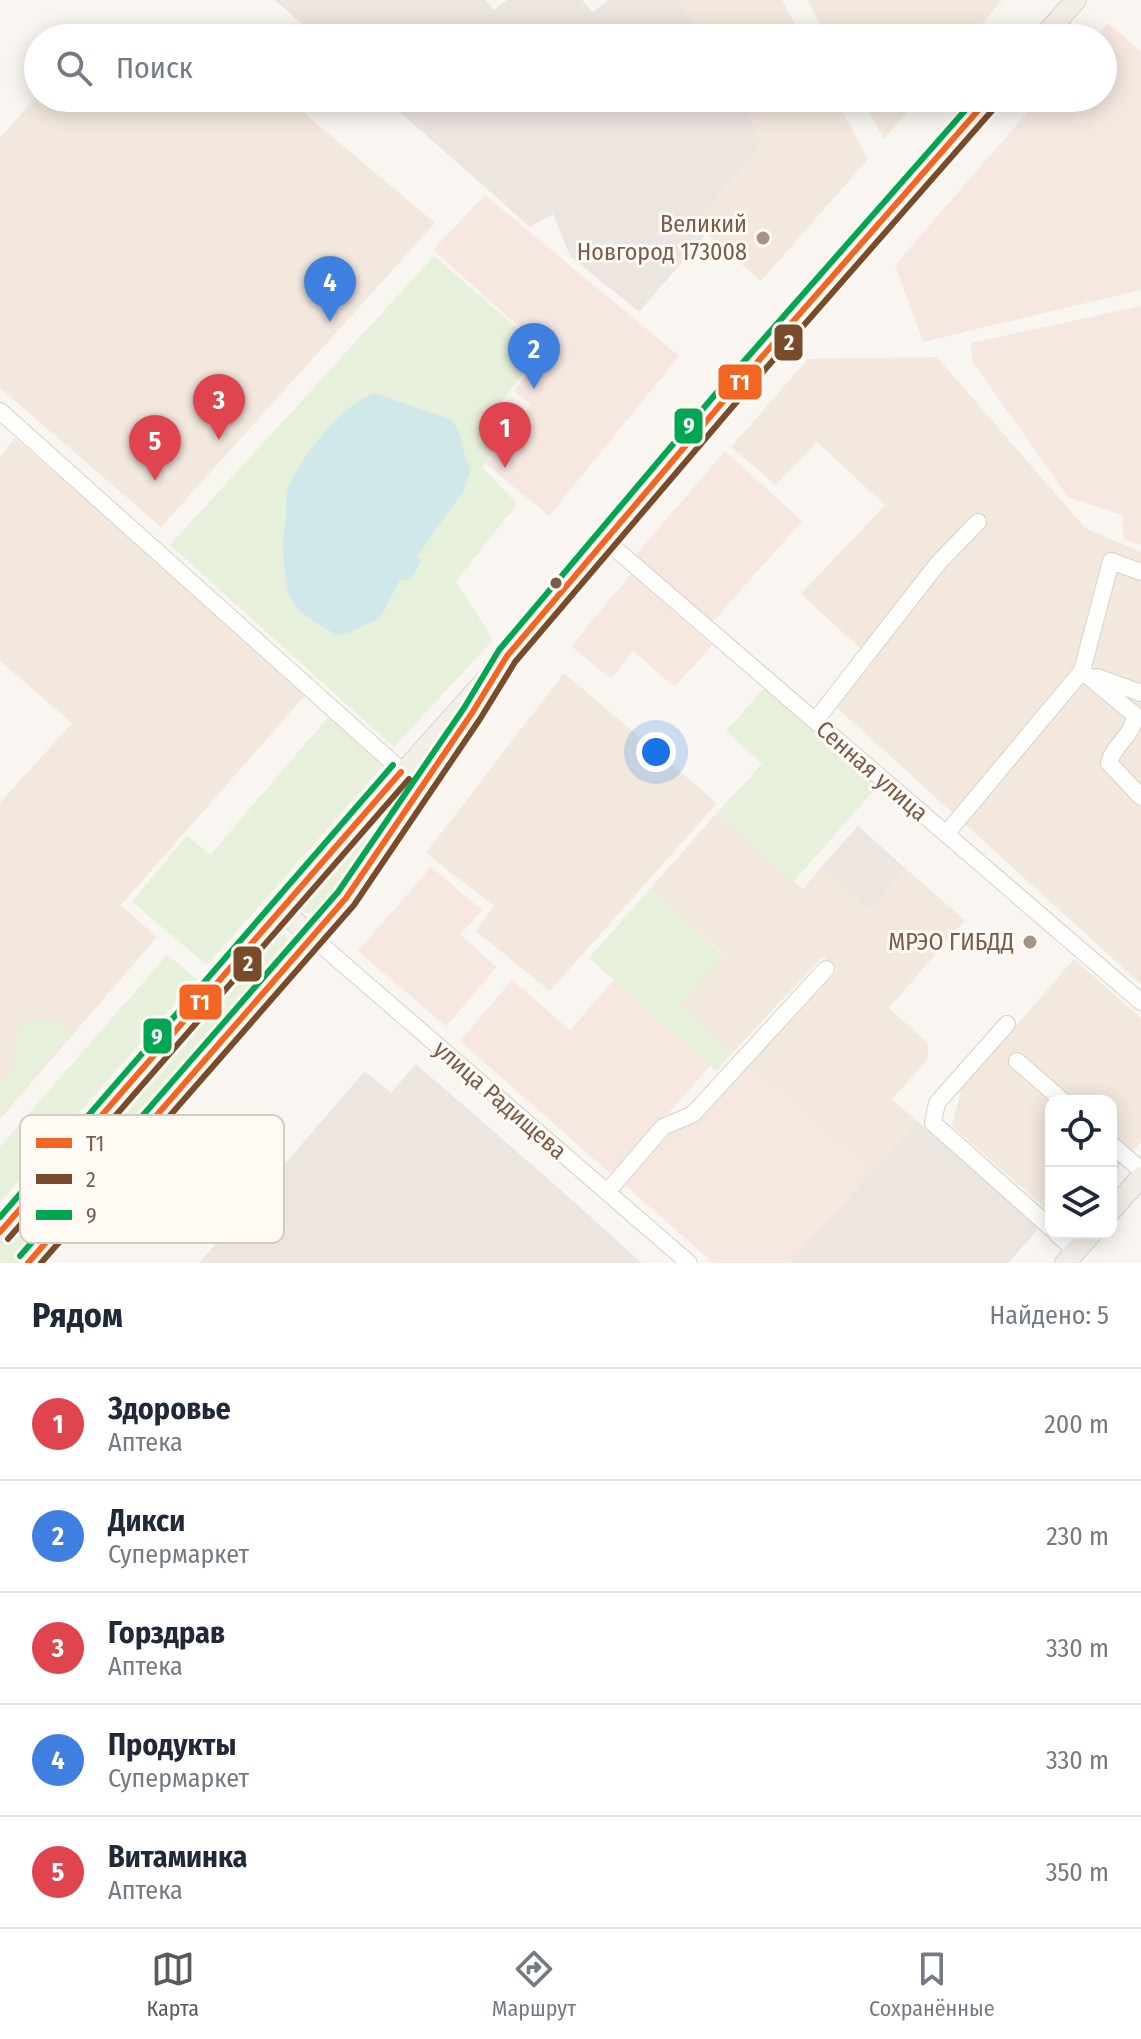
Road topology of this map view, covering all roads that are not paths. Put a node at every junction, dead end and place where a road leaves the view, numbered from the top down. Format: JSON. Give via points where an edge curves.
{"nodes":[{"id":1,"x":1076,"y":0,"type":"edge"},
{"id":2,"x":1055,"y":24,"type":"edge"},
{"id":3,"x":977,"y":112,"type":"edge"},
{"id":4,"x":0,"y":411,"type":"edge"},
{"id":5,"x":978,"y":522,"type":"dead end"},
{"id":6,"x":604,"y":539,"type":"junction"},
{"id":7,"x":1141,"y":572,"type":"edge"},
{"id":8,"x":507,"y":656,"type":"junction"},
{"id":9,"x":1082,"y":671,"type":"junction"},
{"id":10,"x":1141,"y":693,"type":"edge"},
{"id":11,"x":815,"y":721,"type":"junction"},
{"id":12,"x":402,"y":771,"type":"junction"},
{"id":13,"x":1141,"y":797,"type":"edge"},
{"id":14,"x":946,"y":834,"type":"junction"},
{"id":15,"x":281,"y":909,"type":"junction"},
{"id":16,"x":312,"y":937,"type":"junction"},
{"id":17,"x":826,"y":969,"type":"dead end"},
{"id":18,"x":1141,"y":1002,"type":"edge"},
{"id":19,"x":1007,"y":1024,"type":"dead end"},
{"id":20,"x":1017,"y":1061,"type":"dead end"},
{"id":21,"x":1056,"y":1095,"type":"edge"},
{"id":22,"x":102,"y":1115,"type":"edge"},
{"id":23,"x":157,"y":1115,"type":"edge"},
{"id":24,"x":1117,"y":1149,"type":"edge"},
{"id":25,"x":1141,"y":1170,"type":"edge"},
{"id":26,"x":1141,"y":1177,"type":"edge"},
{"id":27,"x":607,"y":1192,"type":"junction"},
{"id":28,"x":1117,"y":1204,"type":"edge"},
{"id":29,"x":20,"y":1209,"type":"edge"},
{"id":30,"x":1045,"y":1223,"type":"edge"},
{"id":31,"x":0,"y":1232,"type":"edge"},
{"id":32,"x":1060,"y":1239,"type":"edge"},
{"id":33,"x":1087,"y":1239,"type":"edge"},
{"id":34,"x":45,"y":1243,"type":"edge"},
{"id":35,"x":1071,"y":1257,"type":"edge"},
{"id":36,"x":28,"y":1263,"type":"edge"},
{"id":37,"x":689,"y":1263,"type":"edge"}],
"edges":[{"from":1,"to":2,"type":"main road"},
{"from":3,"to":6,"type":"main road"},
{"from":4,"to":12,"type":"street"},
{"from":5,"to":11,"type":"street","via":[[939,562]]},
{"from":6,"to":8,"type":"main road"},
{"from":6,"to":11,"type":"street","name":"Сенная улица"},
{"from":7,"to":9,"type":"street","via":[[1111,561]]},
{"from":8,"to":12,"type":"main road"},
{"from":8,"to":16,"type":"main road","via":[[346,898]]},
{"from":9,"to":10,"type":"street"},
{"from":9,"to":13,"type":"street","via":[[1135,715],[1132,729],[1109,763]]},
{"from":9,"to":14,"type":"street"},
{"from":11,"to":14,"type":"street","name":"Сенная улица"},
{"from":12,"to":15,"type":"main road"},
{"from":14,"to":18,"type":"street","name":"Сенная улица"},
{"from":15,"to":16,"type":"main road"},
{"from":15,"to":22,"type":"main road"},
{"from":16,"to":23,"type":"main road"},
{"from":16,"to":27,"type":"street","name":"улица Радищева"},
{"from":17,"to":27,"type":"street","via":[[693,1114],[663,1127]]},
{"from":19,"to":30,"type":"street","via":[[937,1103],[933,1123]]},
{"from":20,"to":21,"type":"street"},
{"from":24,"to":25,"type":"street"},
{"from":26,"to":28,"type":"main road"},
{"from":27,"to":37,"type":"street","name":"улица Радищева"},
{"from":29,"to":31,"type":"main road"},
{"from":32,"to":35,"type":"street"},
{"from":33,"to":35,"type":"main road"},
{"from":34,"to":36,"type":"main road"}]}
